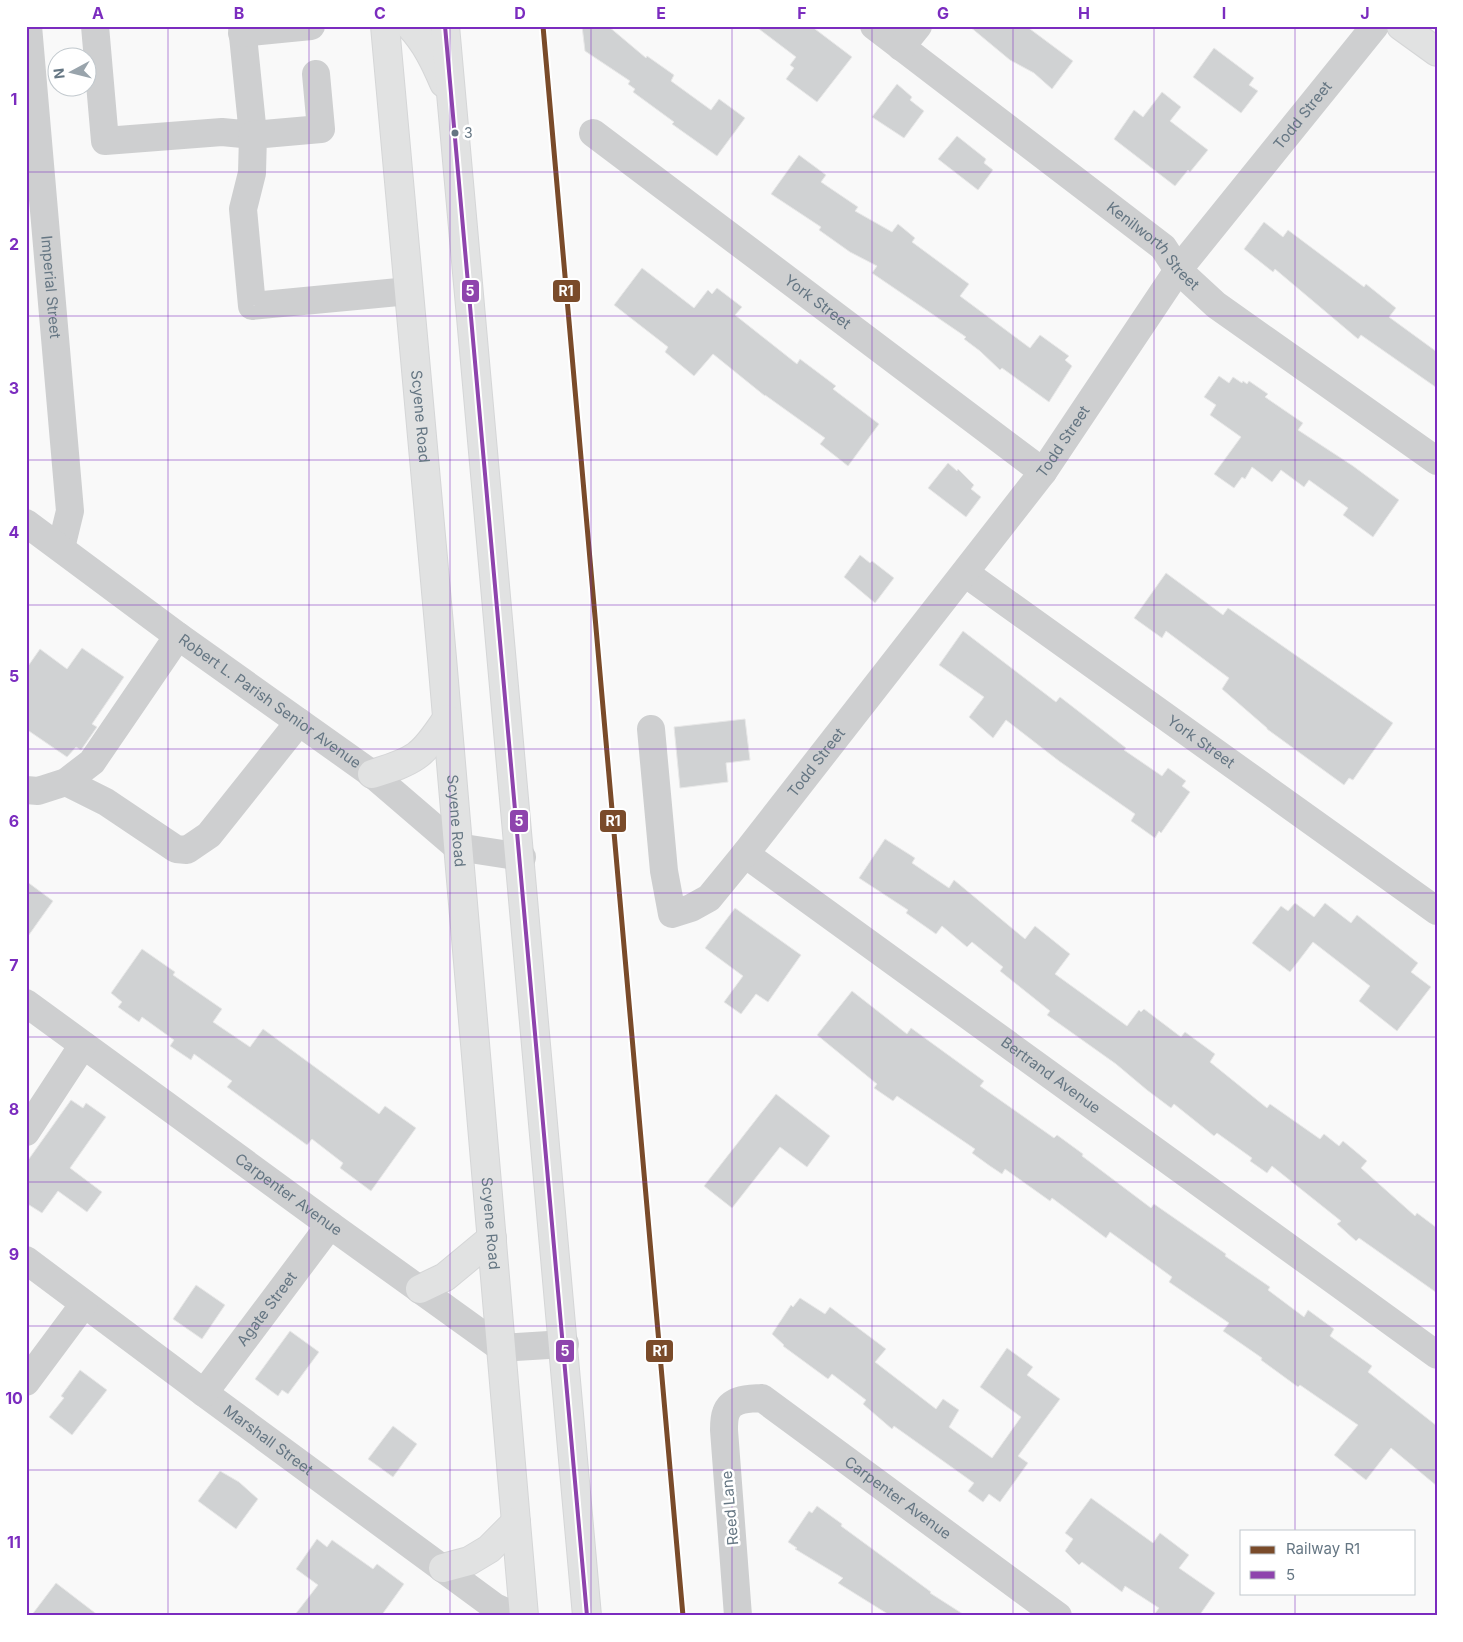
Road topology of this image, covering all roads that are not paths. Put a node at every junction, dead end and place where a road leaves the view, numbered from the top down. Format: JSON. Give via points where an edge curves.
{"nodes":[{"id":1,"x":28,"y":26,"type":"edge"},
{"id":2,"x":95,"y":26,"type":"edge"},
{"id":3,"x":310,"y":26,"type":"edge"},
{"id":4,"x":385,"y":26,"type":"edge"},
{"id":5,"x":410,"y":26,"type":"edge"},
{"id":6,"x":445,"y":26,"type":"edge"},
{"id":7,"x":874,"y":26,"type":"edge"},
{"id":8,"x":918,"y":26,"type":"edge"},
{"id":9,"x":1376,"y":26,"type":"edge"},
{"id":10,"x":1400,"y":26,"type":"edge"},
{"id":11,"x":242,"y":29,"type":"edge"},
{"id":12,"x":901,"y":47,"type":"junction"},
{"id":13,"x":1437,"y":52,"type":"edge"},
{"id":14,"x":316,"y":74,"type":"dead end"},
{"id":15,"x":453,"y":105,"type":"junction"},
{"id":16,"x":593,"y":133,"type":"dead end"},
{"id":17,"x":253,"y":135,"type":"junction"},
{"id":18,"x":1178,"y":270,"type":"junction"},
{"id":19,"x":409,"y":291,"type":"junction"},
{"id":20,"x":1437,"y":461,"type":"edge"},
{"id":21,"x":1043,"y":472,"type":"junction"},
{"id":22,"x":26,"y":523,"type":"edge"},
{"id":23,"x":61,"y":548,"type":"junction"},
{"id":24,"x":965,"y":573,"type":"junction"},
{"id":25,"x":178,"y":636,"type":"junction"},
{"id":26,"x":447,"y":719,"type":"junction"},
{"id":27,"x":299,"y":722,"type":"junction"},
{"id":28,"x":651,"y":729,"type":"dead end"},
{"id":29,"x":372,"y":774,"type":"junction"},
{"id":30,"x":66,"y":782,"type":"junction"},
{"id":31,"x":26,"y":790,"type":"edge"},
{"id":32,"x":457,"y":847,"type":"junction"},
{"id":33,"x":745,"y":854,"type":"junction"},
{"id":34,"x":522,"y":857,"type":"junction"},
{"id":35,"x":1437,"y":911,"type":"edge"},
{"id":36,"x":26,"y":1003,"type":"edge"},
{"id":37,"x":83,"y":1045,"type":"junction"},
{"id":38,"x":26,"y":1132,"type":"edge"},
{"id":39,"x":330,"y":1224,"type":"junction"},
{"id":40,"x":492,"y":1238,"type":"junction"},
{"id":41,"x":26,"y":1260,"type":"edge"},
{"id":42,"x":420,"y":1289,"type":"junction"},
{"id":43,"x":84,"y":1304,"type":"junction"},
{"id":44,"x":565,"y":1344,"type":"junction"},
{"id":45,"x":501,"y":1348,"type":"junction"},
{"id":46,"x":1437,"y":1355,"type":"edge"},
{"id":47,"x":26,"y":1382,"type":"edge"},
{"id":48,"x":204,"y":1394,"type":"junction"},
{"id":49,"x":733,"y":1403,"type":"joint"},
{"id":50,"x":516,"y":1522,"type":"junction"},
{"id":51,"x":443,"y":1568,"type":"junction"},
{"id":52,"x":515,"y":1616,"type":"edge"},
{"id":53,"x":524,"y":1616,"type":"edge"},
{"id":54,"x":587,"y":1616,"type":"edge"},
{"id":55,"x":738,"y":1616,"type":"edge"},
{"id":56,"x":1058,"y":1616,"type":"edge"}],
"edges":[{"from":1,"to":23,"type":"street","name":"Imperial Street","via":[[70,511]]},
{"from":2,"to":17,"type":"street","via":[[105,141],[222,132]]},
{"from":3,"to":11,"type":"street"},
{"from":4,"to":19,"type":"main road","name":"Scyene Road"},
{"from":5,"to":15,"type":"main road","via":[[434,61]]},
{"from":6,"to":15,"type":"main road"},
{"from":7,"to":12,"type":"street","name":"Kenilworth Street"},
{"from":8,"to":12,"type":"street"},
{"from":9,"to":18,"type":"street","name":"Todd Street"},
{"from":10,"to":13,"type":"main road"},
{"from":11,"to":17,"type":"street"},
{"from":12,"to":18,"type":"street","name":"Kenilworth Street","via":[[1163,246]]},
{"from":14,"to":17,"type":"street","via":[[321,129]]},
{"from":15,"to":34,"type":"main road"},
{"from":16,"to":21,"type":"street","name":"York Street"},
{"from":17,"to":19,"type":"street","via":[[252,173],[243,209],[252,306]]},
{"from":18,"to":20,"type":"street","name":"Kenilworth Street","via":[[1216,305]]},
{"from":18,"to":21,"type":"street","name":"Todd Street"},
{"from":19,"to":26,"type":"main road","name":"Scyene Road"},
{"from":21,"to":24,"type":"street","name":"Todd Street"},
{"from":22,"to":23,"type":"street","name":"Robert L. Parish Senior Avenue"},
{"from":23,"to":25,"type":"street","name":"Robert L. Parish Senior Avenue"},
{"from":24,"to":33,"type":"street","name":"Todd Street"},
{"from":24,"to":35,"type":"street","name":"York Street"},
{"from":25,"to":27,"type":"street","name":"Robert L. Parish Senior Avenue"},
{"from":25,"to":30,"type":"street","via":[[92,762]]},
{"from":26,"to":29,"type":"main road","via":[[418,755]]},
{"from":26,"to":32,"type":"main road","name":"Scyene Road"},
{"from":27,"to":29,"type":"street","name":"Robert L. Parish Senior Avenue"},
{"from":27,"to":30,"type":"street","via":[[209,835],[187,850],[176,849],[106,802]]},
{"from":28,"to":33,"type":"street","via":[[664,871],[672,914],[709,898]]},
{"from":29,"to":32,"type":"street","name":"Robert L. Parish Senior Avenue"},
{"from":30,"to":31,"type":"street"},
{"from":32,"to":34,"type":"street"},
{"from":32,"to":40,"type":"main road","name":"Scyene Road"},
{"from":33,"to":46,"type":"street","name":"Bertrand Avenue"},
{"from":34,"to":44,"type":"main road"},
{"from":36,"to":37,"type":"street","name":"Carpenter Avenue"},
{"from":37,"to":38,"type":"street"},
{"from":37,"to":39,"type":"street","name":"Carpenter Avenue"},
{"from":39,"to":42,"type":"street","name":"Carpenter Avenue"},
{"from":39,"to":48,"type":"street","name":"Agate Street"},
{"from":40,"to":42,"type":"main road","via":[[445,1277]]},
{"from":40,"to":45,"type":"main road","name":"Scyene Road"},
{"from":41,"to":43,"type":"street","name":"Marshall Street"},
{"from":42,"to":45,"type":"street","name":"Carpenter Avenue"},
{"from":43,"to":47,"type":"street"},
{"from":43,"to":48,"type":"street","name":"Marshall Street"},
{"from":44,"to":45,"type":"street"},
{"from":44,"to":54,"type":"main road"},
{"from":45,"to":50,"type":"main road","name":"Scyene Road"},
{"from":48,"to":51,"type":"street","name":"Marshall Street"},
{"from":49,"to":55,"type":"street","name":"Reed Lane","via":[[726,1414],[724,1430]]},
{"from":49,"to":56,"type":"street","name":"Carpenter Avenue","via":[[747,1398],[762,1398]]},
{"from":50,"to":51,"type":"main road","via":[[489,1549],[469,1561]]},
{"from":50,"to":53,"type":"main road","name":"Scyene Road"},
{"from":51,"to":52,"type":"street","name":"Marshall Street","via":[[496,1608]]}]}
